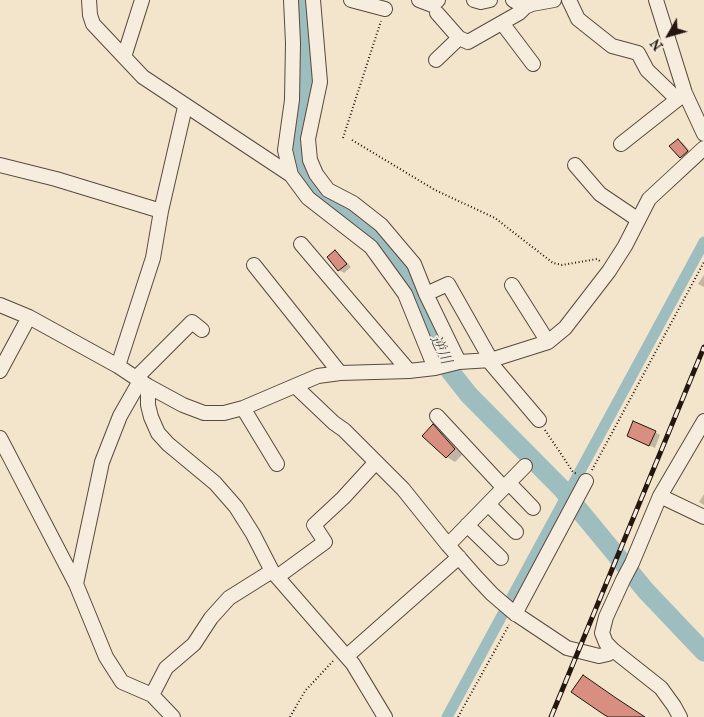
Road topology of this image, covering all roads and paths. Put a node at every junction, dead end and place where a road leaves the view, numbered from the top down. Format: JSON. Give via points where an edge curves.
{"nodes":[{"id":1,"x":89,"y":0,"type":"edge"},
{"id":2,"x":142,"y":0,"type":"edge"},
{"id":3,"x":291,"y":0,"type":"edge"},
{"id":4,"x":313,"y":0,"type":"edge"},
{"id":5,"x":351,"y":0,"type":"edge"},
{"id":6,"x":419,"y":0,"type":"edge"},
{"id":7,"x":474,"y":0,"type":"edge"},
{"id":8,"x":490,"y":0,"type":"edge"},
{"id":9,"x":554,"y":0,"type":"edge"},
{"id":10,"x":569,"y":0,"type":"edge"},
{"id":11,"x":656,"y":0,"type":"edge"},
{"id":12,"x":519,"y":4,"type":"edge"},
{"id":13,"x":438,"y":6,"type":"edge"},
{"id":14,"x":385,"y":9,"type":"joint"},
{"id":15,"x":502,"y":23,"type":"junction"},
{"id":16,"x":459,"y":38,"type":"junction"},
{"id":17,"x":124,"y":57,"type":"junction"},
{"id":18,"x":436,"y":60,"type":"dead end"},
{"id":19,"x":534,"y":64,"type":"dead end"},
{"id":20,"x":681,"y":96,"type":"junction"},
{"id":21,"x":185,"y":106,"type":"junction"},
{"id":22,"x":704,"y":134,"type":"edge"},
{"id":23,"x":343,"y":138,"type":"dead end"},
{"id":24,"x":352,"y":140,"type":"dead end"},
{"id":25,"x":621,"y":144,"type":"dead end"},
{"id":26,"x":704,"y":148,"type":"edge"},
{"id":27,"x":0,"y":165,"type":"edge"},
{"id":28,"x":575,"y":165,"type":"dead end"},
{"id":29,"x":291,"y":175,"type":"junction"},
{"id":30,"x":161,"y":211,"type":"junction"},
{"id":31,"x":637,"y":220,"type":"junction"},
{"id":32,"x":301,"y":244,"type":"dead end"},
{"id":33,"x":704,"y":262,"type":"edge"},
{"id":34,"x":254,"y":265,"type":"dead end"},
{"id":35,"x":610,"y":268,"type":"junction"},
{"id":36,"x":512,"y":285,"type":"dead end"},
{"id":37,"x":426,"y":294,"type":"junction"},
{"id":38,"x":0,"y":305,"type":"edge"},
{"id":39,"x":30,"y":317,"type":"junction"},
{"id":40,"x":202,"y":330,"type":"dead end"},
{"id":41,"x":548,"y":342,"type":"junction"},
{"id":42,"x":489,"y":360,"type":"junction"},
{"id":43,"x":448,"y":365,"type":"junction"},
{"id":44,"x":118,"y":366,"type":"junction"},
{"id":45,"x":409,"y":371,"type":"junction"},
{"id":46,"x":0,"y":372,"type":"edge"},
{"id":47,"x":340,"y":373,"type":"junction"},
{"id":48,"x":141,"y":382,"type":"junction"},
{"id":49,"x":295,"y":386,"type":"junction"},
{"id":50,"x":243,"y":408,"type":"junction"},
{"id":51,"x":437,"y":416,"type":"dead end"},
{"id":52,"x":539,"y":420,"type":"joint"},
{"id":53,"x":704,"y":420,"type":"edge"},
{"id":54,"x":0,"y":438,"type":"edge"},
{"id":55,"x":376,"y":462,"type":"junction"},
{"id":56,"x":276,"y":464,"type":"dead end"},
{"id":57,"x":525,"y":466,"type":"dead end"},
{"id":58,"x":573,"y":472,"type":"dead end"},
{"id":59,"x":586,"y":481,"type":"joint"},
{"id":60,"x":506,"y":485,"type":"junction"},
{"id":61,"x":660,"y":496,"type":"junction"},
{"id":62,"x":488,"y":504,"type":"junction"},
{"id":63,"x":533,"y":508,"type":"dead end"},
{"id":64,"x":704,"y":517,"type":"edge"},
{"id":65,"x":468,"y":525,"type":"junction"},
{"id":66,"x":516,"y":532,"type":"dead end"},
{"id":67,"x":448,"y":545,"type":"junction"},
{"id":68,"x":459,"y":557,"type":"junction"},
{"id":69,"x":501,"y":558,"type":"dead end"},
{"id":70,"x":274,"y":574,"type":"junction"},
{"id":71,"x":76,"y":584,"type":"junction"},
{"id":72,"x":510,"y":610,"type":"junction"},
{"id":73,"x":613,"y":650,"type":"junction"},
{"id":74,"x":344,"y":653,"type":"junction"},
{"id":75,"x":152,"y":695,"type":"junction"},
{"id":76,"x":173,"y":717,"type":"edge"},
{"id":77,"x":290,"y":717,"type":"edge"},
{"id":78,"x":385,"y":717,"type":"edge"},
{"id":79,"x":458,"y":717,"type":"edge"},
{"id":80,"x":680,"y":717,"type":"edge"}],
"edges":[{"from":1,"to":17,"type":"street","via":[[93,24]]},
{"from":2,"to":17,"type":"street"},
{"from":3,"to":29,"type":"street","via":[[292,100],[285,150]]},
{"from":4,"to":37,"type":"street","via":[[320,82],[308,139],[310,160],[328,190],[353,203],[380,225],[414,264]]},
{"from":5,"to":14,"type":"street"},
{"from":6,"to":13,"type":"street"},
{"from":7,"to":8,"type":"street"},
{"from":9,"to":12,"type":"street"},
{"from":10,"to":20,"type":"street","via":[[578,20],[612,46],[638,54],[647,70]]},
{"from":11,"to":20,"type":"street"},
{"from":12,"to":15,"type":"street","via":[[519,13]]},
{"from":13,"to":16,"type":"street"},
{"from":14,"to":23,"type":"path"},
{"from":15,"to":16,"type":"street","via":[[468,42]]},
{"from":15,"to":19,"type":"street"},
{"from":16,"to":18,"type":"street"},
{"from":17,"to":21,"type":"street","via":[[143,77]]},
{"from":20,"to":22,"type":"street"},
{"from":20,"to":25,"type":"street"},
{"from":21,"to":29,"type":"street"},
{"from":21,"to":30,"type":"street"},
{"from":24,"to":35,"type":"path","via":[[435,190],[495,218],[553,263],[562,265],[597,259]]},
{"from":26,"to":31,"type":"street","via":[[649,199]]},
{"from":27,"to":30,"type":"street"},
{"from":28,"to":31,"type":"street","via":[[600,194]]},
{"from":29,"to":43,"type":"street","via":[[308,198],[371,247],[405,294]]},
{"from":30,"to":44,"type":"street","via":[[153,258]]},
{"from":31,"to":35,"type":"street"},
{"from":32,"to":45,"type":"street"},
{"from":33,"to":59,"type":"path"},
{"from":34,"to":47,"type":"street"},
{"from":35,"to":41,"type":"street","via":[[565,328]]},
{"from":36,"to":41,"type":"street"},
{"from":37,"to":42,"type":"street","via":[[448,284]]},
{"from":37,"to":43,"type":"street"},
{"from":38,"to":39,"type":"street"},
{"from":39,"to":44,"type":"street"},
{"from":39,"to":46,"type":"street"},
{"from":40,"to":48,"type":"street","via":[[192,322]]},
{"from":41,"to":42,"type":"street"},
{"from":42,"to":43,"type":"street"},
{"from":42,"to":52,"type":"street"},
{"from":43,"to":45,"type":"street"},
{"from":44,"to":48,"type":"street"},
{"from":45,"to":47,"type":"street"},
{"from":47,"to":49,"type":"street","via":[[318,376]]},
{"from":48,"to":50,"type":"street","via":[[183,405],[204,412],[224,413]]},
{"from":48,"to":70,"type":"street","via":[[158,433],[215,483],[236,508]]},
{"from":48,"to":71,"type":"street","via":[[120,416],[102,462]]},
{"from":49,"to":50,"type":"street"},
{"from":49,"to":55,"type":"street"},
{"from":50,"to":56,"type":"street"},
{"from":51,"to":60,"type":"street"},
{"from":52,"to":58,"type":"path"},
{"from":53,"to":61,"type":"street"},
{"from":54,"to":71,"type":"street"},
{"from":55,"to":67,"type":"street","via":[[403,489]]},
{"from":55,"to":70,"type":"street","via":[[314,525],[325,542]]},
{"from":57,"to":60,"type":"street"},
{"from":59,"to":72,"type":"street","via":[[565,522]]},
{"from":60,"to":62,"type":"street"},
{"from":60,"to":63,"type":"street"},
{"from":61,"to":64,"type":"street"},
{"from":61,"to":73,"type":"street","via":[[603,625],[606,644]]},
{"from":62,"to":65,"type":"street"},
{"from":62,"to":66,"type":"street"},
{"from":65,"to":67,"type":"street"},
{"from":65,"to":69,"type":"street"},
{"from":67,"to":68,"type":"street"},
{"from":68,"to":72,"type":"street"},
{"from":68,"to":74,"type":"street"},
{"from":70,"to":74,"type":"street"},
{"from":70,"to":75,"type":"street","via":[[229,598],[194,644],[166,668]]},
{"from":71,"to":75,"type":"street","via":[[106,657],[122,682]]},
{"from":72,"to":73,"type":"street","via":[[567,648],[599,656]]},
{"from":72,"to":79,"type":"path"},
{"from":73,"to":80,"type":"street","via":[[661,688]]},
{"from":74,"to":77,"type":"path","via":[[304,691]]},
{"from":74,"to":78,"type":"street"},
{"from":75,"to":76,"type":"street"}]}
